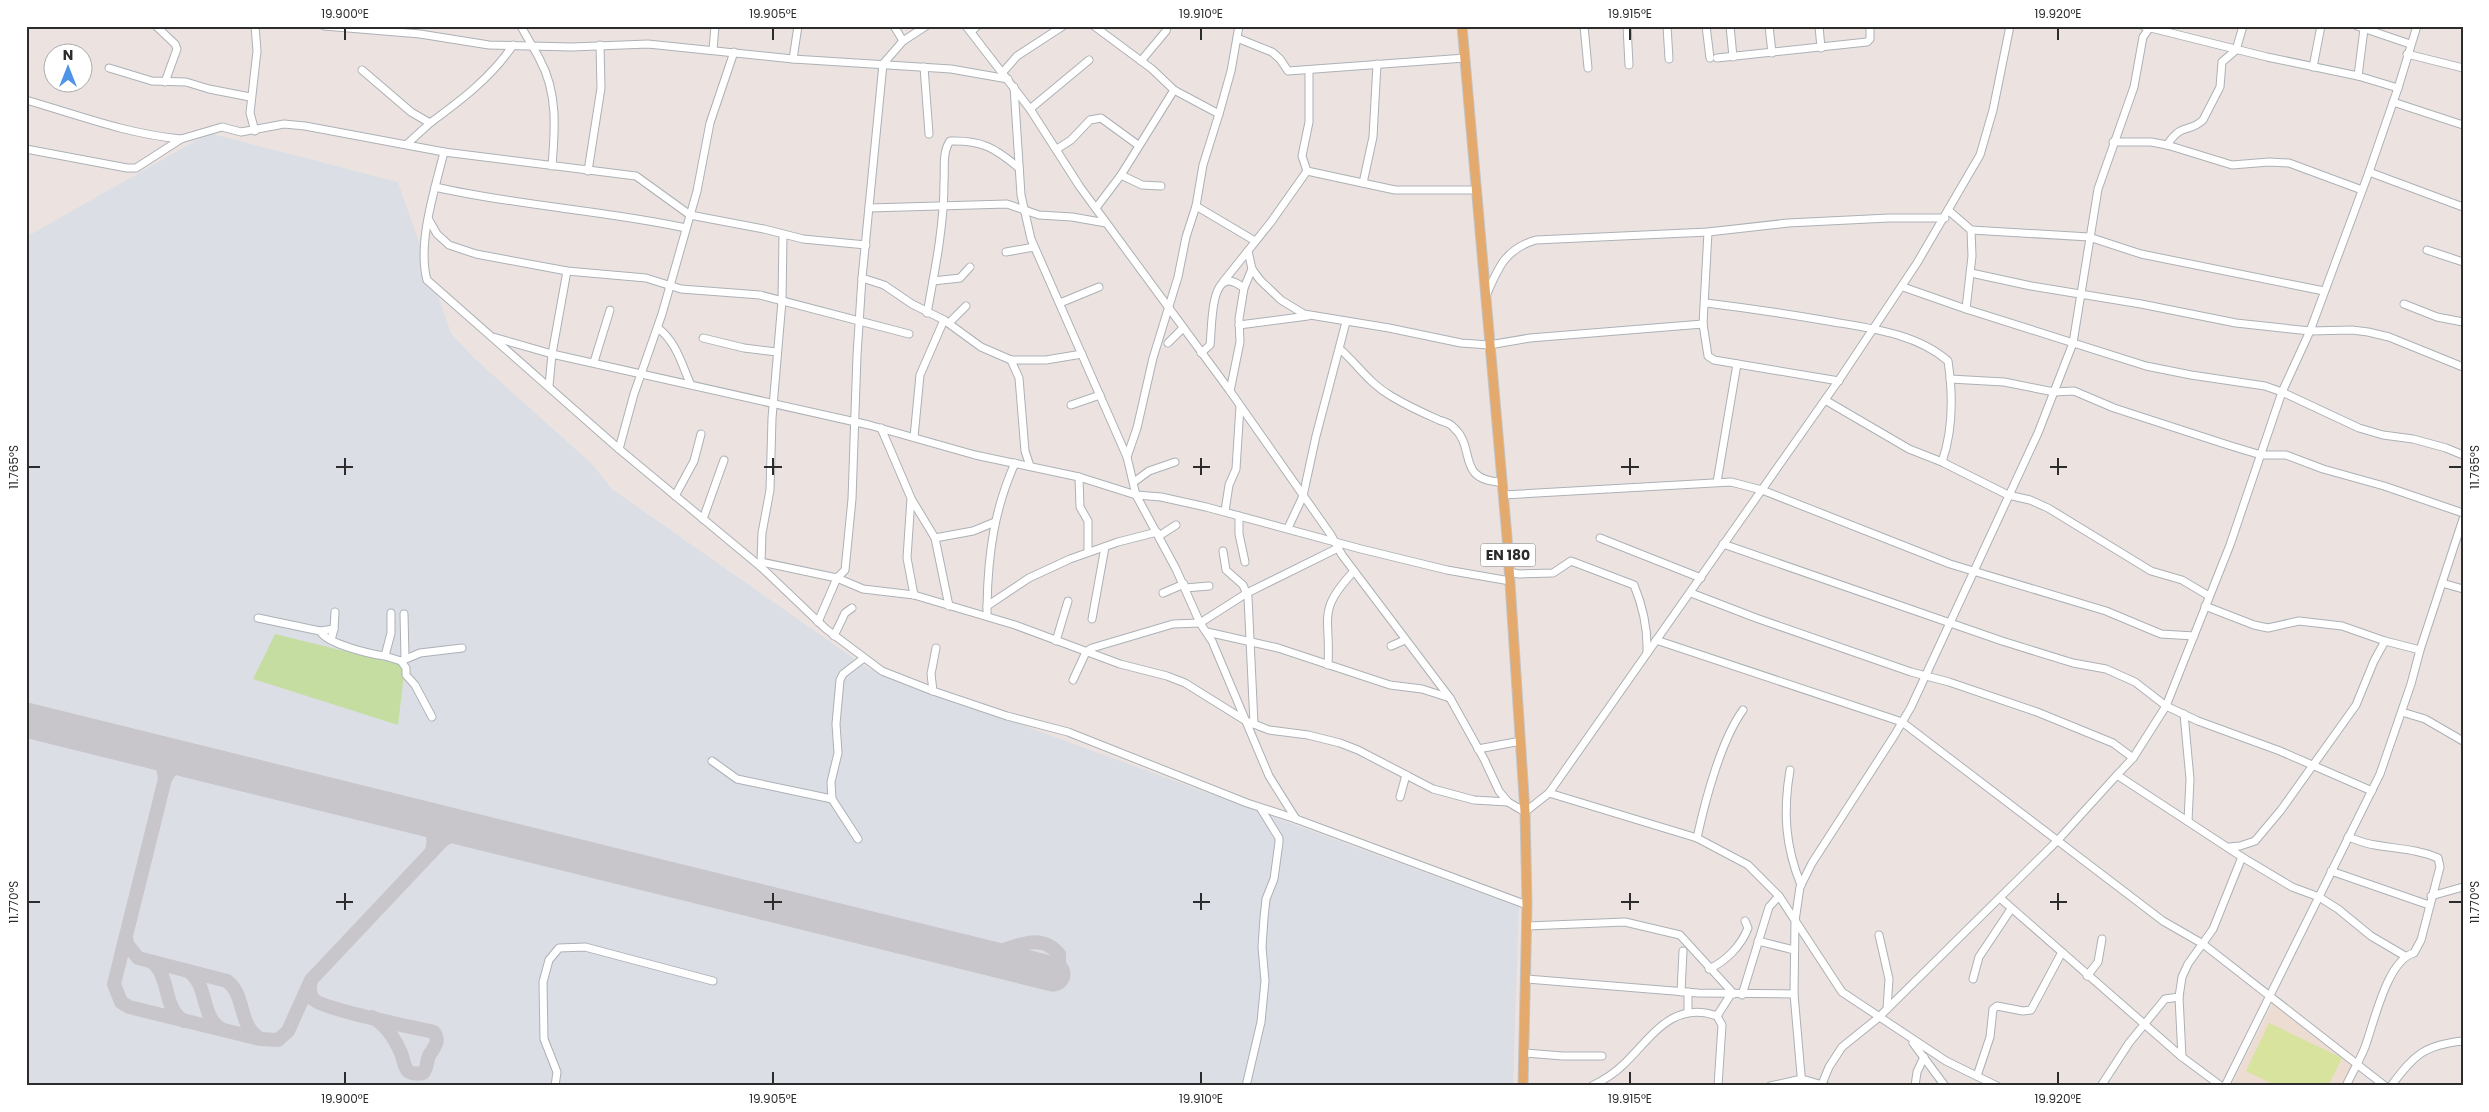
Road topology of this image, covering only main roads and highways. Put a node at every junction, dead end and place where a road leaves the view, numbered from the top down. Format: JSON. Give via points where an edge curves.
{"nodes":[{"id":1,"x":1462,"y":26,"type":"edge"},
{"id":2,"x":1523,"y":1086,"type":"edge"}],
"edges":[{"from":1,"to":2,"type":"main road","number":"EN 180","via":[[1510,576],[1521,741],[1527,905]]}]}
